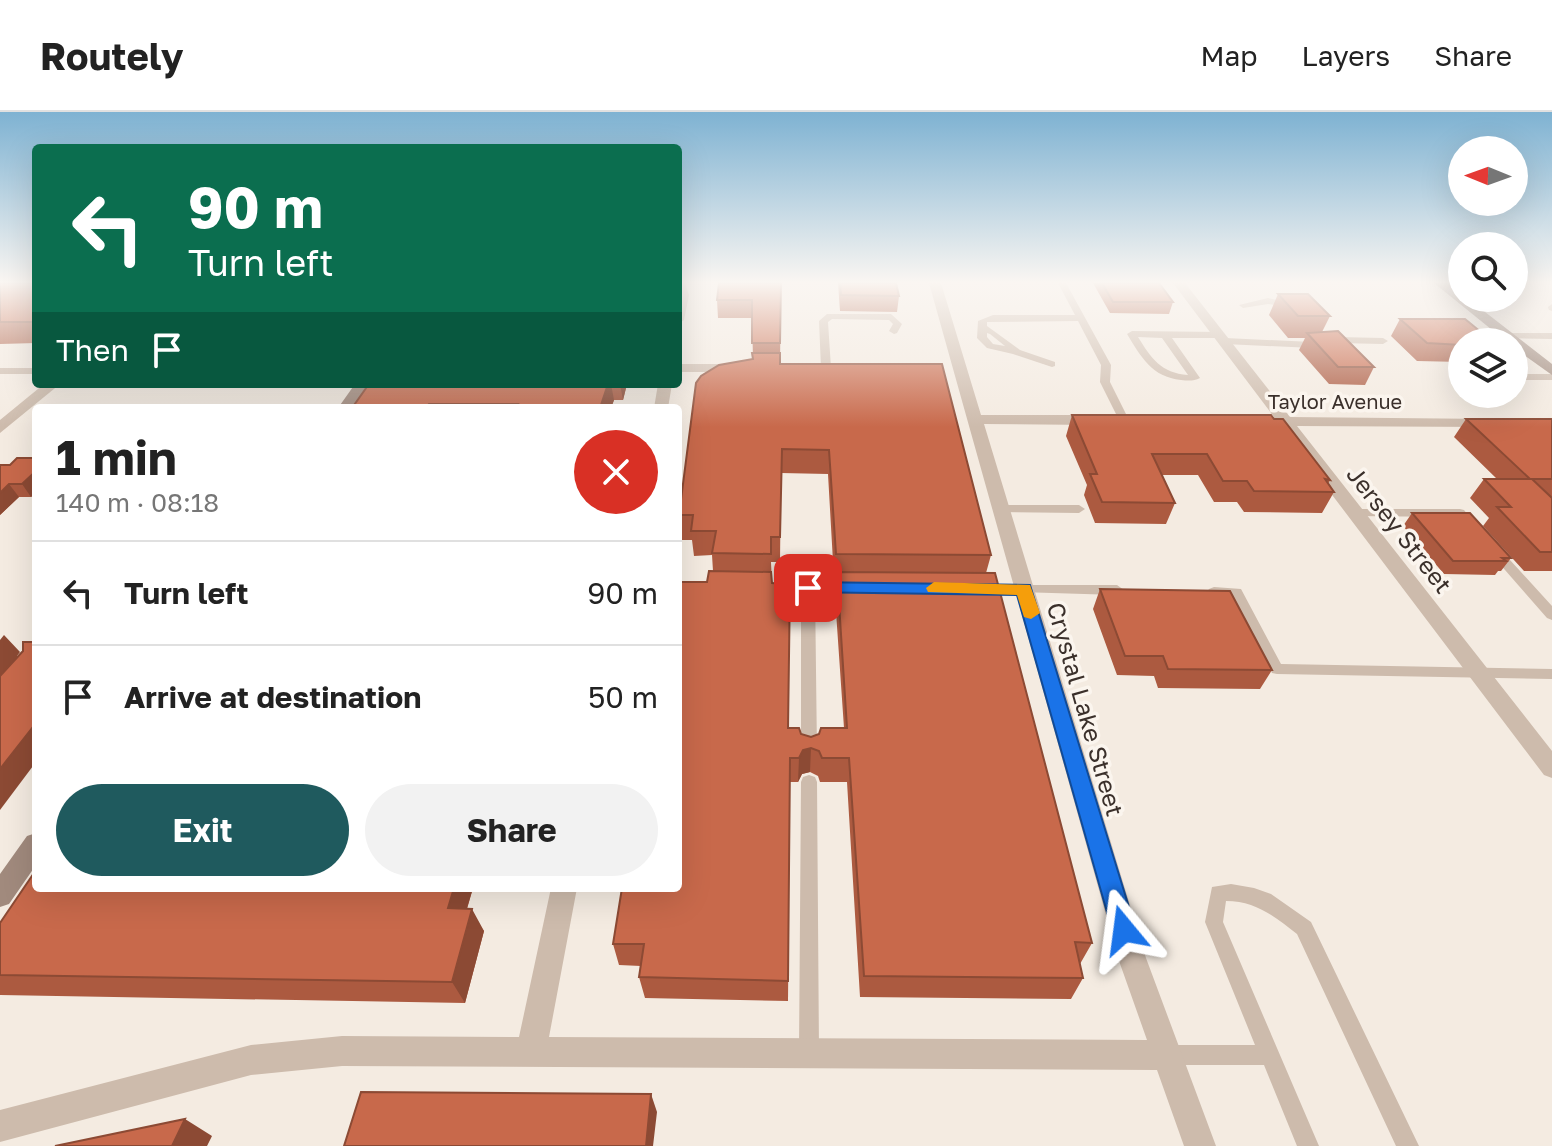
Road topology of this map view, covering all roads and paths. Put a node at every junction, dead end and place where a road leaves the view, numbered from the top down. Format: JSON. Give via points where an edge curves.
{"nodes":[{"id":1,"x":822,"y":331,"type":"edge"},
{"id":2,"x":946,"y":331,"type":"edge"},
{"id":3,"x":983,"y":331,"type":"edge"},
{"id":4,"x":1088,"y":331,"type":"edge"},
{"id":5,"x":1217,"y":331,"type":"edge"},
{"id":6,"x":1165,"y":335,"type":"junction"},
{"id":7,"x":1528,"y":336,"type":"edge"},
{"id":8,"x":1552,"y":336,"type":"edge"},
{"id":9,"x":1222,"y":338,"type":"junction"},
{"id":10,"x":1383,"y":341,"type":"dead end"},
{"id":11,"x":1528,"y":353,"type":"edge"},
{"id":12,"x":1052,"y":364,"type":"dead end"},
{"id":13,"x":682,"y":368,"type":"edge"},
{"id":14,"x":756,"y":368,"type":"edge"},
{"id":15,"x":820,"y":368,"type":"joint"},
{"id":16,"x":841,"y":368,"type":"edge"},
{"id":17,"x":0,"y":371,"type":"edge"},
{"id":18,"x":32,"y":371,"type":"edge"},
{"id":19,"x":1552,"y":374,"type":"edge"},
{"id":20,"x":1528,"y":376,"type":"edge"},
{"id":21,"x":48,"y":388,"type":"edge"},
{"id":22,"x":974,"y":419,"type":"junction"},
{"id":23,"x":1131,"y":420,"type":"joint"},
{"id":24,"x":1254,"y":421,"type":"edge"},
{"id":25,"x":1285,"y":421,"type":"junction"},
{"id":26,"x":1498,"y":422,"type":"edge"},
{"id":27,"x":0,"y":428,"type":"edge"},
{"id":28,"x":1000,"y":509,"type":"junction"},
{"id":29,"x":1079,"y":509,"type":"dead end"},
{"id":30,"x":1355,"y":513,"type":"junction"},
{"id":31,"x":745,"y":588,"type":"edge"},
{"id":32,"x":808,"y":588,"type":"junction"},
{"id":33,"x":881,"y":588,"type":"edge"},
{"id":34,"x":1017,"y":589,"type":"junction"},
{"id":35,"x":1125,"y":590,"type":"edge"},
{"id":36,"x":1204,"y":591,"type":"edge"},
{"id":37,"x":1552,"y":615,"type":"edge"},
{"id":38,"x":1479,"y":673,"type":"junction"},
{"id":39,"x":1552,"y":674,"type":"edge"},
{"id":40,"x":809,"y":753,"type":"edge"},
{"id":41,"x":1552,"y":768,"type":"edge"},
{"id":42,"x":809,"y":782,"type":"dead end"},
{"id":43,"x":32,"y":850,"type":"edge"},
{"id":44,"x":563,"y":892,"type":"edge"},
{"id":45,"x":0,"y":895,"type":"edge"},
{"id":46,"x":531,"y":1051,"type":"junction"},
{"id":47,"x":809,"y":1052,"type":"junction"},
{"id":48,"x":1165,"y":1055,"type":"junction"},
{"id":49,"x":1270,"y":1055,"type":"junction"},
{"id":50,"x":0,"y":1126,"type":"edge"},
{"id":51,"x":1200,"y":1146,"type":"edge"},
{"id":52,"x":1308,"y":1146,"type":"edge"},
{"id":53,"x":1408,"y":1146,"type":"edge"}],
"edges":[{"from":1,"to":15,"type":"lane"},
{"from":2,"to":22,"type":"street","name":"Crystal Lake Street"},
{"from":3,"to":12,"type":"lane","via":[[990,346]]},
{"from":4,"to":23,"type":"lane","via":[[1106,365],[1105,382]]},
{"from":5,"to":9,"type":"street","name":"Jersey Street"},
{"from":6,"to":6,"type":"lane","via":[[1132,334],[1154,370],[1169,378],[1195,378]]},
{"from":6,"to":9,"type":"lane"},
{"from":7,"to":8,"type":"lane"},
{"from":9,"to":10,"type":"lane","via":[[1313,345]]},
{"from":9,"to":25,"type":"street","name":"Jersey Street"},
{"from":11,"to":19,"type":"main road"},
{"from":13,"to":14,"type":"street"},
{"from":15,"to":16,"type":"street"},
{"from":17,"to":18,"type":"lane"},
{"from":19,"to":20,"type":"lane"},
{"from":21,"to":27,"type":"street"},
{"from":22,"to":23,"type":"street"},
{"from":22,"to":28,"type":"street","name":"Crystal Lake Street"},
{"from":24,"to":25,"type":"street","name":"Taylor Avenue"},
{"from":25,"to":26,"type":"street","name":"Taylor Avenue"},
{"from":25,"to":30,"type":"street","name":"Jersey Street"},
{"from":28,"to":29,"type":"lane"},
{"from":28,"to":34,"type":"street","name":"Crystal Lake Street"},
{"from":30,"to":37,"type":"lane","via":[[1460,513]]},
{"from":30,"to":38,"type":"street","name":"Jersey Street"},
{"from":31,"to":32,"type":"street"},
{"from":32,"to":33,"type":"street"},
{"from":32,"to":40,"type":"lane"},
{"from":34,"to":35,"type":"lane"},
{"from":34,"to":48,"type":"street","name":"Crystal Lake Street"},
{"from":36,"to":38,"type":"lane","via":[[1236,592],[1277,669]]},
{"from":38,"to":39,"type":"lane"},
{"from":38,"to":41,"type":"street","name":"Jersey Street"},
{"from":42,"to":47,"type":"lane"},
{"from":43,"to":45,"type":"main road"},
{"from":44,"to":46,"type":"street"},
{"from":46,"to":47,"type":"street"},
{"from":46,"to":50,"type":"street","via":[[342,1051],[251,1060]]},
{"from":47,"to":48,"type":"street"},
{"from":48,"to":49,"type":"lane"},
{"from":48,"to":51,"type":"street","name":"Crystal Lake Street"},
{"from":49,"to":52,"type":"lane"},
{"from":49,"to":53,"type":"lane","via":[[1214,922],[1218,893],[1242,891],[1275,905],[1304,928]]}]}
